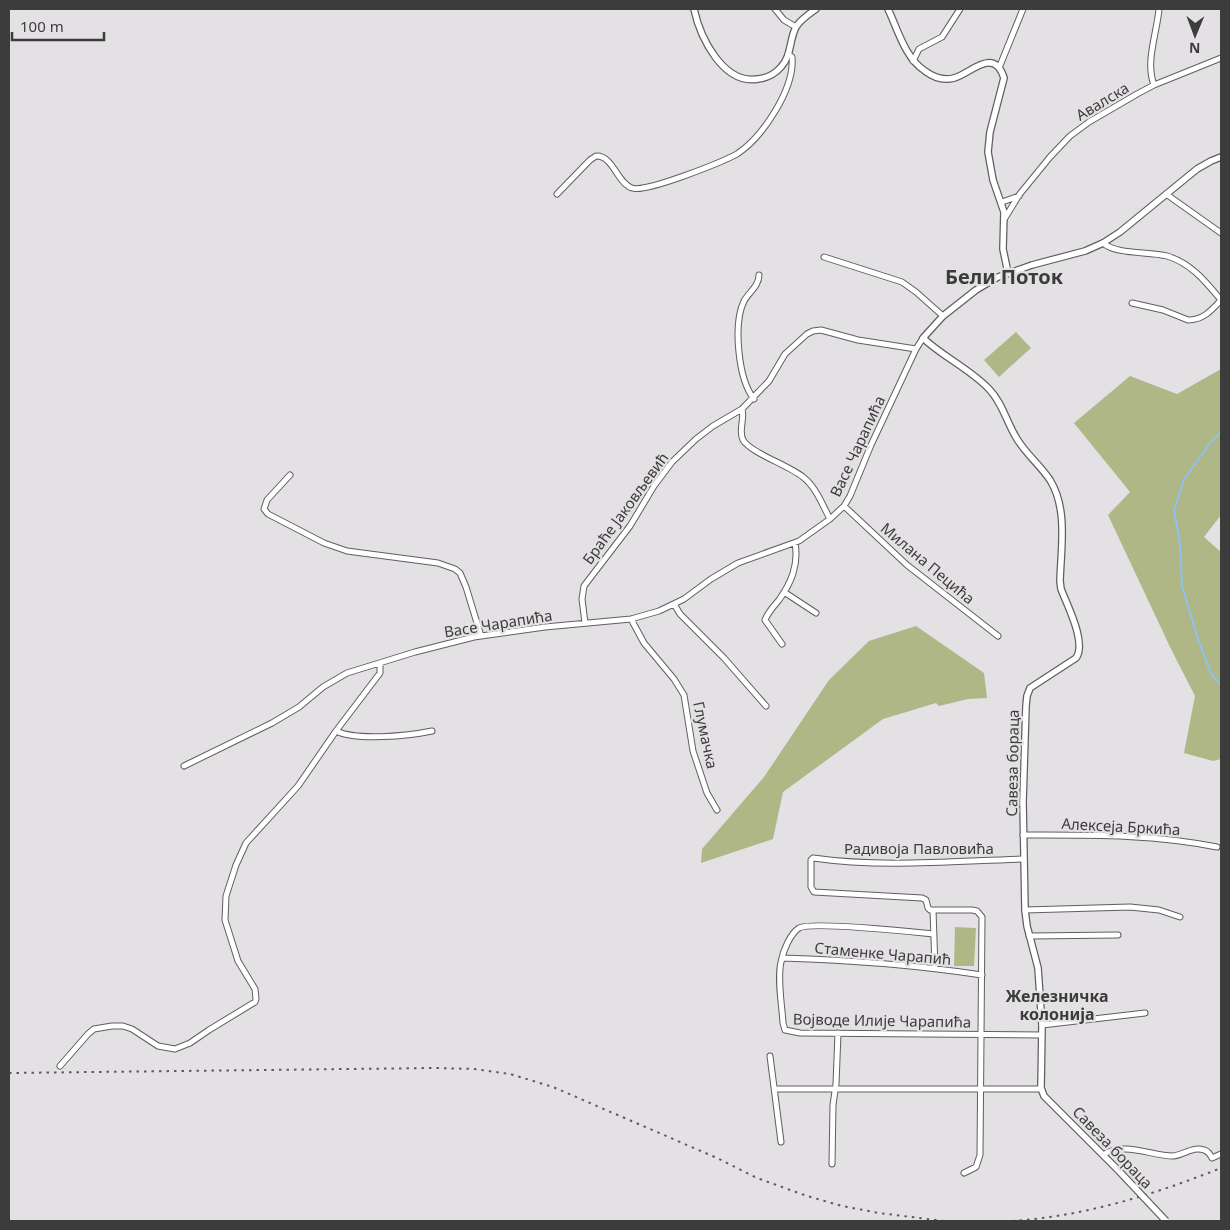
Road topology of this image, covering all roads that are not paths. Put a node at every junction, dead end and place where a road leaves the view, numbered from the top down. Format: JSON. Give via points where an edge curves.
{"nodes":[{"id":1,"x":694,"y":9,"type":"edge"},
{"id":2,"x":775,"y":9,"type":"edge"},
{"id":3,"x":816,"y":9,"type":"edge"},
{"id":4,"x":888,"y":9,"type":"edge"},
{"id":5,"x":960,"y":9,"type":"edge"},
{"id":6,"x":1023,"y":9,"type":"edge"},
{"id":7,"x":1159,"y":9,"type":"edge"},
{"id":8,"x":796,"y":26,"type":"junction"},
{"id":9,"x":788,"y":54,"type":"junction"},
{"id":10,"x":1221,"y":58,"type":"edge"},
{"id":11,"x":913,"y":61,"type":"junction"},
{"id":12,"x":999,"y":68,"type":"junction"},
{"id":13,"x":1154,"y":85,"type":"junction"},
{"id":14,"x":1221,"y":157,"type":"edge"},
{"id":15,"x":557,"y":194,"type":"dead end"},
{"id":16,"x":1166,"y":194,"type":"junction"},
{"id":17,"x":1019,"y":195,"type":"junction"},
{"id":18,"x":1002,"y":202,"type":"junction"},
{"id":19,"x":1005,"y":218,"type":"junction"},
{"id":20,"x":1221,"y":233,"type":"edge"},
{"id":21,"x":1103,"y":243,"type":"junction"},
{"id":22,"x":824,"y":257,"type":"dead end"},
{"id":23,"x":1008,"y":273,"type":"junction"},
{"id":24,"x":759,"y":275,"type":"dead end"},
{"id":25,"x":1221,"y":300,"type":"edge"},
{"id":26,"x":1132,"y":303,"type":"dead end"},
{"id":27,"x":943,"y":316,"type":"junction"},
{"id":28,"x":923,"y":338,"type":"junction"},
{"id":29,"x":916,"y":349,"type":"junction"},
{"id":30,"x":754,"y":399,"type":"junction"},
{"id":31,"x":742,"y":409,"type":"junction"},
{"id":32,"x":290,"y":475,"type":"dead end"},
{"id":33,"x":844,"y":506,"type":"junction"},
{"id":34,"x":830,"y":519,"type":"junction"},
{"id":35,"x":794,"y":543,"type":"junction"},
{"id":36,"x":784,"y":592,"type":"junction"},
{"id":37,"x":674,"y":604,"type":"junction"},
{"id":38,"x":816,"y":613,"type":"dead end"},
{"id":39,"x":631,"y":619,"type":"junction"},
{"id":40,"x":585,"y":623,"type":"junction"},
{"id":41,"x":481,"y":636,"type":"junction"},
{"id":42,"x":998,"y":636,"type":"dead end"},
{"id":43,"x":782,"y":644,"type":"dead end"},
{"id":44,"x":380,"y":663,"type":"junction"},
{"id":45,"x":766,"y":706,"type":"dead end"},
{"id":46,"x":336,"y":731,"type":"junction"},
{"id":47,"x":432,"y":731,"type":"dead end"},
{"id":48,"x":184,"y":766,"type":"dead end"},
{"id":49,"x":717,"y":810,"type":"dead end"},
{"id":50,"x":1023,"y":835,"type":"junction"},
{"id":51,"x":1217,"y":847,"type":"dead end"},
{"id":52,"x":1024,"y":859,"type":"junction"},
{"id":53,"x":933,"y":910,"type":"junction"},
{"id":54,"x":1025,"y":910,"type":"junction"},
{"id":55,"x":1180,"y":917,"type":"dead end"},
{"id":56,"x":934,"y":934,"type":"junction"},
{"id":57,"x":1118,"y":935,"type":"dead end"},
{"id":58,"x":1029,"y":936,"type":"junction"},
{"id":59,"x":782,"y":958,"type":"junction"},
{"id":60,"x":935,"y":968,"type":"junction"},
{"id":61,"x":982,"y":975,"type":"junction"},
{"id":62,"x":1145,"y":1013,"type":"dead end"},
{"id":63,"x":1042,"y":1025,"type":"junction"},
{"id":64,"x":838,"y":1033,"type":"junction"},
{"id":65,"x":981,"y":1034,"type":"junction"},
{"id":66,"x":1042,"y":1035,"type":"junction"},
{"id":67,"x":770,"y":1056,"type":"dead end"},
{"id":68,"x":60,"y":1066,"type":"dead end"},
{"id":69,"x":835,"y":1088,"type":"junction"},
{"id":70,"x":775,"y":1089,"type":"junction"},
{"id":71,"x":980,"y":1090,"type":"junction"},
{"id":72,"x":1041,"y":1090,"type":"junction"},
{"id":73,"x":782,"y":1142,"type":"dead end"},
{"id":74,"x":1221,"y":1154,"type":"edge"},
{"id":75,"x":1103,"y":1155,"type":"junction"},
{"id":76,"x":832,"y":1164,"type":"dead end"},
{"id":77,"x":964,"y":1173,"type":"dead end"},
{"id":78,"x":1166,"y":1221,"type":"edge"}],
"edges":[{"from":1,"to":9,"type":"street","via":[[714,55],[736,76],[755,80],[770,76],[781,67]]},
{"from":2,"to":8,"type":"street","via":[[784,20]]},
{"from":3,"to":8,"type":"street"},
{"from":4,"to":11,"type":"street"},
{"from":5,"to":11,"type":"street","via":[[942,37],[919,49]]},
{"from":6,"to":12,"type":"street"},
{"from":7,"to":13,"type":"street","via":[[1151,65]]},
{"from":8,"to":9,"type":"street"},
{"from":9,"to":15,"type":"street","via":[[792,57],[792,72],[779,103],[768,123],[738,154],[637,189],[626,184],[604,158],[596,156]]},
{"from":10,"to":13,"type":"street","name":"Авалска"},
{"from":11,"to":12,"type":"street","via":[[926,72],[944,79],[959,76],[981,64]]},
{"from":12,"to":18,"type":"street","via":[[1004,78],[988,152],[993,180]]},
{"from":13,"to":17,"type":"street","name":"Авалска","via":[[1070,136]]},
{"from":14,"to":16,"type":"street","name":"Васе Чарапића","via":[[1197,169]]},
{"from":16,"to":20,"type":"street"},
{"from":16,"to":21,"type":"street","name":"Васе Чарапића"},
{"from":17,"to":18,"type":"street","name":"Авалска"},
{"from":17,"to":19,"type":"street","name":"Авалска"},
{"from":18,"to":19,"type":"street","name":"Авалска"},
{"from":19,"to":23,"type":"street","name":"Авалска","via":[[1002,249]]},
{"from":21,"to":23,"type":"street","name":"Васе Чарапића","via":[[1085,252]]},
{"from":21,"to":25,"type":"street","via":[[1110,248],[1179,261],[1198,274]]},
{"from":22,"to":27,"type":"street","via":[[902,282]]},
{"from":23,"to":27,"type":"street","name":"Васе Чарапића","via":[[976,290]]},
{"from":24,"to":30,"type":"street","via":[[744,302],[738,331],[741,364]]},
{"from":25,"to":26,"type":"street","via":[[1206,315],[1194,320]]},
{"from":27,"to":28,"type":"street","name":"Васе Чарапића"},
{"from":28,"to":29,"type":"street","name":"Васе Чарапића"},
{"from":28,"to":50,"type":"street","name":"Савеза бораца","via":[[989,388],[1022,448],[1049,478],[1059,500],[1061,589],[1080,639],[1080,652],[1028,691]]},
{"from":29,"to":30,"type":"street","name":"Браће Јаковљевић","via":[[813,331],[784,354]]},
{"from":29,"to":33,"type":"street","name":"Васе Чарапића"},
{"from":30,"to":31,"type":"street","name":"Браће Јаковљевић"},
{"from":31,"to":34,"type":"street","via":[[741,433],[746,444],[809,482]]},
{"from":31,"to":40,"type":"street","name":"Браће Јаковљевић","via":[[696,439],[660,477],[630,526],[584,586]]},
{"from":32,"to":41,"type":"street","via":[[266,502],[264,509],[268,514],[324,543],[347,551],[438,563],[456,569],[466,587]]},
{"from":33,"to":34,"type":"street","name":"Васе Чарапића"},
{"from":33,"to":42,"type":"street","name":"Милана Пецића","via":[[907,565]]},
{"from":34,"to":35,"type":"street","name":"Васе Чарапића"},
{"from":35,"to":36,"type":"street","via":[[793,575]]},
{"from":35,"to":37,"type":"street","name":"Васе Чарапића","via":[[738,563]]},
{"from":36,"to":38,"type":"street"},
{"from":36,"to":43,"type":"street","via":[[765,620]]},
{"from":37,"to":39,"type":"street","name":"Васе Чарапића"},
{"from":37,"to":45,"type":"street"},
{"from":39,"to":40,"type":"street","name":"Васе Чарапића"},
{"from":39,"to":49,"type":"street","name":"Глумачка","via":[[644,643],[684,695],[693,751],[707,793]]},
{"from":40,"to":41,"type":"street","name":"Васе Чарапића"},
{"from":41,"to":44,"type":"street","name":"Васе Чарапића"},
{"from":44,"to":46,"type":"street","via":[[380,673]]},
{"from":44,"to":48,"type":"street","name":"Васе Чарапића","via":[[347,674],[272,723]]},
{"from":46,"to":47,"type":"street","via":[[358,736],[412,735]]},
{"from":46,"to":68,"type":"street","via":[[298,786],[246,843],[226,896],[227,931],[238,961],[252,981],[255,1002],[175,1049],[158,1046],[123,1026],[94,1029]]},
{"from":50,"to":51,"type":"street","name":"Алексеја Бркића","via":[[1138,836]]},
{"from":50,"to":52,"type":"street","name":"Савеза бораца"},
{"from":52,"to":53,"type":"street","name":"Радивоја Павловића","via":[[906,863],[811,859],[812,891],[924,898],[928,908]]},
{"from":52,"to":54,"type":"street","name":"Савеза бораца"},
{"from":53,"to":56,"type":"street"},
{"from":53,"to":61,"type":"street","via":[[972,910],[981,915]]},
{"from":54,"to":55,"type":"street","via":[[1130,907],[1159,910]]},
{"from":54,"to":58,"type":"street","name":"Савеза бораца"},
{"from":56,"to":59,"type":"street","name":"Војводе Илије Чарапића","via":[[809,926],[795,932]]},
{"from":56,"to":60,"type":"street"},
{"from":57,"to":58,"type":"street"},
{"from":58,"to":63,"type":"street","name":"Савеза бораца","via":[[1038,968]]},
{"from":59,"to":60,"type":"street","name":"Стаменке Чарапић"},
{"from":59,"to":64,"type":"street","name":"Војводе Илије Чарапића","via":[[781,996],[785,1030]]},
{"from":60,"to":61,"type":"street","name":"Стаменке Чарапић"},
{"from":61,"to":65,"type":"street"},
{"from":62,"to":63,"type":"street"},
{"from":63,"to":66,"type":"street","name":"Савеза бораца"},
{"from":64,"to":65,"type":"street","name":"Војводе Илије Чарапића"},
{"from":64,"to":69,"type":"street"},
{"from":65,"to":66,"type":"street","name":"Војводе Илије Чарапића"},
{"from":65,"to":71,"type":"street"},
{"from":66,"to":72,"type":"street","name":"Савеза бораца"},
{"from":67,"to":70,"type":"street"},
{"from":69,"to":70,"type":"street"},
{"from":69,"to":71,"type":"street"},
{"from":69,"to":76,"type":"street"},
{"from":70,"to":73,"type":"street"},
{"from":71,"to":72,"type":"street"},
{"from":71,"to":77,"type":"street","via":[[979,1161],[976,1167]]},
{"from":72,"to":75,"type":"street","name":"Савеза бораца"},
{"from":74,"to":75,"type":"street","via":[[1212,1158],[1206,1150],[1198,1149],[1174,1156],[1129,1150],[1110,1151]]},
{"from":75,"to":78,"type":"street","name":"Савеза бораца","bridge":true}]}
